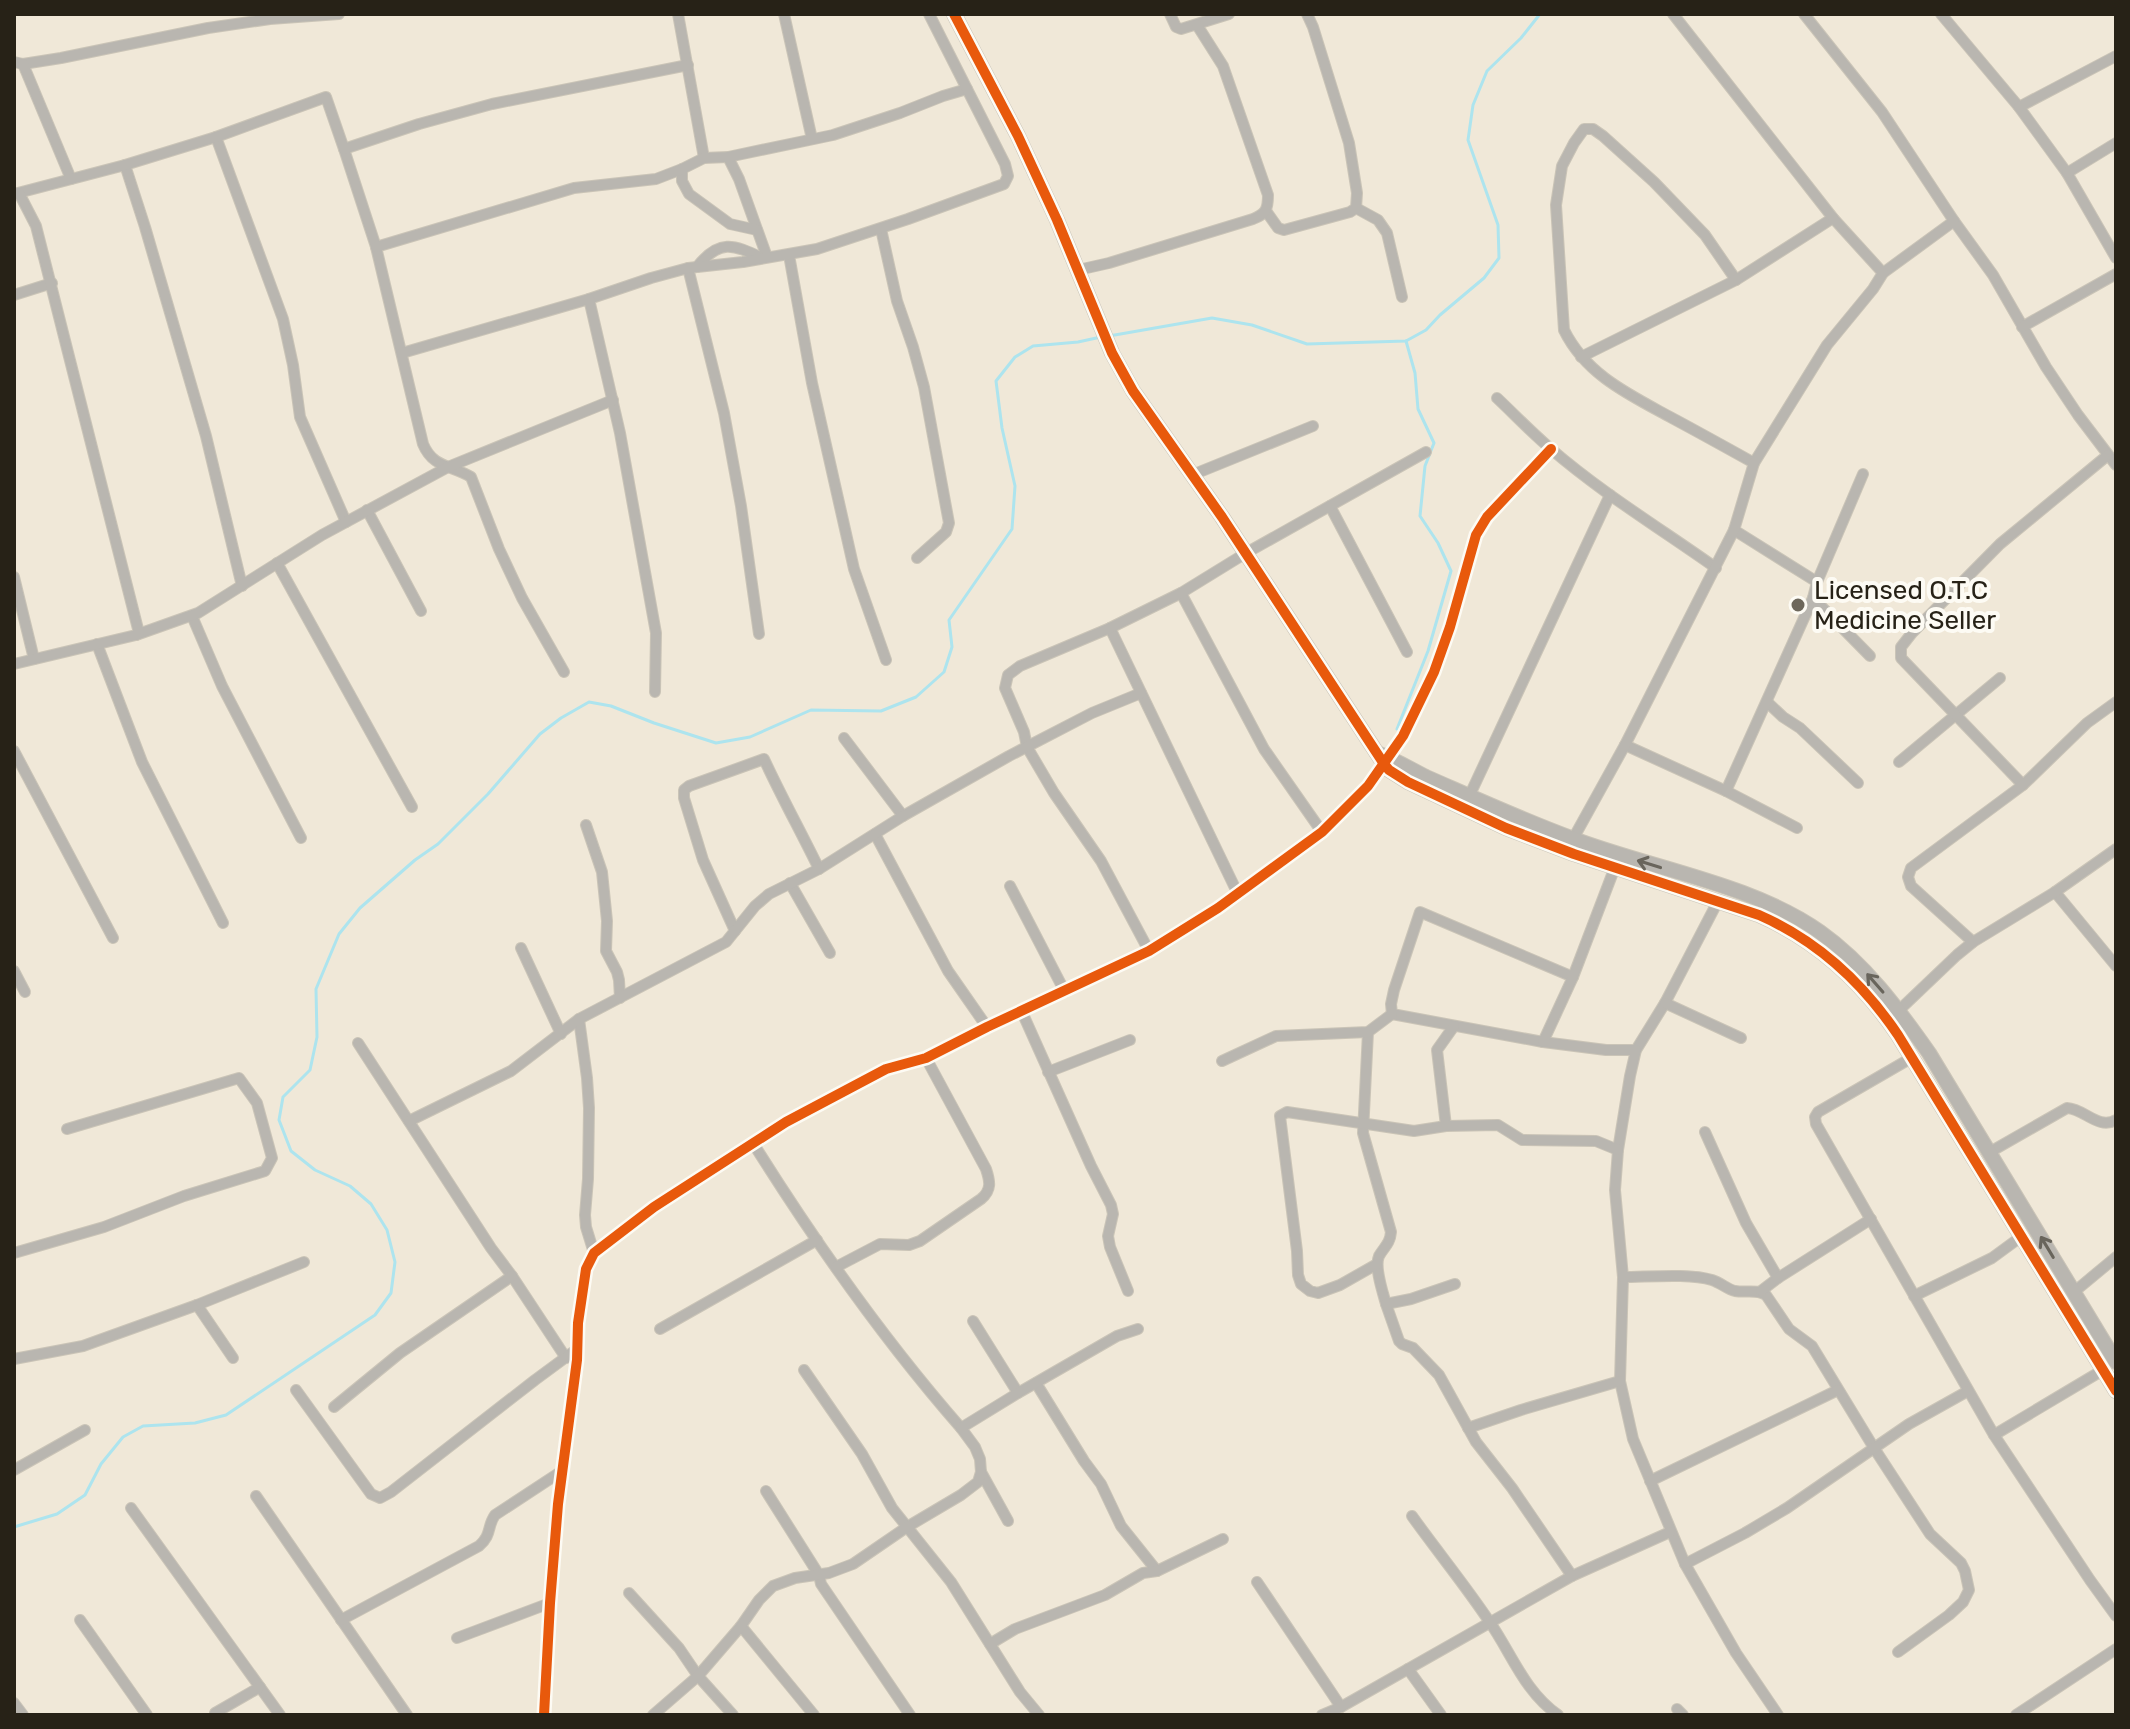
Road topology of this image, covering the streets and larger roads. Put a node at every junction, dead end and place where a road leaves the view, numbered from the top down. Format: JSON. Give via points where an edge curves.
{"nodes":[{"id":1,"x":339,"y":14,"type":"edge"},
{"id":2,"x":678,"y":14,"type":"edge"},
{"id":3,"x":784,"y":14,"type":"edge"},
{"id":4,"x":929,"y":14,"type":"edge"},
{"id":5,"x":954,"y":14,"type":"edge"},
{"id":6,"x":1170,"y":14,"type":"edge"},
{"id":7,"x":1229,"y":14,"type":"edge"},
{"id":8,"x":1307,"y":14,"type":"edge"},
{"id":9,"x":1673,"y":14,"type":"edge"},
{"id":10,"x":1804,"y":14,"type":"edge"},
{"id":11,"x":1941,"y":14,"type":"edge"},
{"id":12,"x":1197,"y":25,"type":"junction"},
{"id":13,"x":2116,"y":56,"type":"edge"},
{"id":14,"x":18,"y":63,"type":"edge"},
{"id":15,"x":688,"y":65,"type":"junction"},
{"id":16,"x":967,"y":89,"type":"junction"},
{"id":17,"x":2019,"y":107,"type":"junction"},
{"id":18,"x":216,"y":137,"type":"junction"},
{"id":19,"x":812,"y":139,"type":"junction"},
{"id":20,"x":2116,"y":143,"type":"edge"},
{"id":21,"x":344,"y":149,"type":"junction"},
{"id":22,"x":728,"y":157,"type":"junction"},
{"id":23,"x":704,"y":158,"type":"junction"},
{"id":24,"x":125,"y":165,"type":"junction"},
{"id":25,"x":682,"y":169,"type":"junction"},
{"id":26,"x":2067,"y":173,"type":"junction"},
{"id":27,"x":71,"y":179,"type":"junction"},
{"id":28,"x":16,"y":193,"type":"edge"},
{"id":29,"x":1356,"y":208,"type":"junction"},
{"id":30,"x":1266,"y":211,"type":"junction"},
{"id":31,"x":1833,"y":218,"type":"junction"},
{"id":32,"x":1954,"y":221,"type":"junction"},
{"id":33,"x":881,"y":229,"type":"junction"},
{"id":34,"x":757,"y":230,"type":"junction"},
{"id":35,"x":376,"y":247,"type":"junction"},
{"id":36,"x":789,"y":255,"type":"junction"},
{"id":37,"x":764,"y":258,"type":"junction"},
{"id":38,"x":2116,"y":258,"type":"edge"},
{"id":39,"x":693,"y":268,"type":"junction"},
{"id":40,"x":1078,"y":270,"type":"junction"},
{"id":41,"x":1883,"y":273,"type":"junction"},
{"id":42,"x":2116,"y":274,"type":"edge"},
{"id":43,"x":1736,"y":280,"type":"junction"},
{"id":44,"x":52,"y":283,"type":"junction"},
{"id":45,"x":14,"y":295,"type":"edge"},
{"id":46,"x":1402,"y":297,"type":"dead end"},
{"id":47,"x":589,"y":299,"type":"junction"},
{"id":48,"x":2022,"y":327,"type":"junction"},
{"id":49,"x":402,"y":353,"type":"junction"},
{"id":50,"x":1581,"y":357,"type":"junction"},
{"id":51,"x":1497,"y":398,"type":"dead end"},
{"id":52,"x":613,"y":400,"type":"junction"},
{"id":53,"x":1313,"y":426,"type":"dead end"},
{"id":54,"x":1551,"y":449,"type":"junction"},
{"id":55,"x":1426,"y":452,"type":"dead end"},
{"id":56,"x":2108,"y":455,"type":"junction"},
{"id":57,"x":1754,"y":463,"type":"junction"},
{"id":58,"x":2116,"y":465,"type":"edge"},
{"id":59,"x":448,"y":467,"type":"junction"},
{"id":60,"x":1863,"y":474,"type":"dead end"},
{"id":61,"x":1192,"y":475,"type":"junction"},
{"id":62,"x":1610,"y":495,"type":"junction"},
{"id":63,"x":1330,"y":506,"type":"junction"},
{"id":64,"x":367,"y":510,"type":"junction"},
{"id":65,"x":346,"y":522,"type":"junction"},
{"id":66,"x":1734,"y":530,"type":"junction"},
{"id":67,"x":1246,"y":553,"type":"junction"},
{"id":68,"x":917,"y":558,"type":"dead end"},
{"id":69,"x":277,"y":563,"type":"junction"},
{"id":70,"x":1716,"y":568,"type":"junction"},
{"id":71,"x":14,"y":577,"type":"edge"},
{"id":72,"x":1817,"y":582,"type":"junction"},
{"id":73,"x":242,"y":586,"type":"junction"},
{"id":74,"x":1181,"y":593,"type":"junction"},
{"id":75,"x":1813,"y":598,"type":"junction"},
{"id":76,"x":421,"y":611,"type":"dead end"},
{"id":77,"x":192,"y":616,"type":"junction"},
{"id":78,"x":1110,"y":628,"type":"junction"},
{"id":79,"x":759,"y":634,"type":"dead end"},
{"id":80,"x":136,"y":635,"type":"junction"},
{"id":81,"x":97,"y":644,"type":"junction"},
{"id":82,"x":1407,"y":652,"type":"dead end"},
{"id":83,"x":1870,"y":656,"type":"dead end"},
{"id":84,"x":34,"y":659,"type":"junction"},
{"id":85,"x":886,"y":660,"type":"dead end"},
{"id":86,"x":14,"y":664,"type":"edge"},
{"id":87,"x":564,"y":672,"type":"dead end"},
{"id":88,"x":2000,"y":678,"type":"dead end"},
{"id":89,"x":655,"y":692,"type":"dead end"},
{"id":90,"x":1141,"y":693,"type":"junction"},
{"id":91,"x":1767,"y":702,"type":"junction"},
{"id":92,"x":2116,"y":702,"type":"edge"},
{"id":93,"x":1956,"y":715,"type":"junction"},
{"id":94,"x":844,"y":738,"type":"dead end"},
{"id":95,"x":1625,"y":745,"type":"junction"},
{"id":96,"x":1027,"y":747,"type":"junction"},
{"id":97,"x":14,"y":751,"type":"edge"},
{"id":98,"x":1383,"y":758,"type":"junction"},
{"id":99,"x":1899,"y":762,"type":"dead end"},
{"id":100,"x":1858,"y":783,"type":"dead end"},
{"id":101,"x":2023,"y":785,"type":"junction"},
{"id":102,"x":1726,"y":791,"type":"junction"},
{"id":103,"x":1467,"y":802,"type":"junction"},
{"id":104,"x":412,"y":807,"type":"dead end"},
{"id":105,"x":903,"y":816,"type":"junction"},
{"id":106,"x":586,"y":825,"type":"dead end"},
{"id":107,"x":1797,"y":828,"type":"dead end"},
{"id":108,"x":1322,"y":832,"type":"junction"},
{"id":109,"x":875,"y":834,"type":"junction"},
{"id":110,"x":301,"y":838,"type":"dead end"},
{"id":111,"x":1573,"y":839,"type":"junction"},
{"id":112,"x":2116,"y":849,"type":"edge"},
{"id":113,"x":1615,"y":867,"type":"junction"},
{"id":114,"x":819,"y":869,"type":"junction"},
{"id":115,"x":790,"y":883,"type":"junction"},
{"id":116,"x":1010,"y":886,"type":"dead end"},
{"id":117,"x":1237,"y":892,"type":"junction"},
{"id":118,"x":2055,"y":892,"type":"junction"},
{"id":119,"x":1718,"y":901,"type":"junction"},
{"id":120,"x":223,"y":923,"type":"dead end"},
{"id":121,"x":735,"y":931,"type":"junction"},
{"id":122,"x":113,"y":938,"type":"dead end"},
{"id":123,"x":1973,"y":942,"type":"junction"},
{"id":124,"x":521,"y":948,"type":"dead end"},
{"id":125,"x":1149,"y":951,"type":"junction"},
{"id":126,"x":830,"y":953,"type":"dead end"},
{"id":127,"x":2116,"y":966,"type":"edge"},
{"id":128,"x":14,"y":971,"type":"edge"},
{"id":129,"x":1573,"y":977,"type":"junction"},
{"id":130,"x":25,"y":992,"type":"dead end"},
{"id":131,"x":1065,"y":992,"type":"junction"},
{"id":132,"x":620,"y":998,"type":"junction"},
{"id":133,"x":1665,"y":1003,"type":"junction"},
{"id":134,"x":1022,"y":1012,"type":"junction"},
{"id":135,"x":1392,"y":1014,"type":"junction"},
{"id":136,"x":1893,"y":1016,"type":"junction"},
{"id":137,"x":579,"y":1019,"type":"junction"},
{"id":138,"x":1454,"y":1026,"type":"junction"},
{"id":139,"x":987,"y":1027,"type":"junction"},
{"id":140,"x":1368,"y":1032,"type":"junction"},
{"id":141,"x":561,"y":1034,"type":"junction"},
{"id":142,"x":1741,"y":1038,"type":"dead end"},
{"id":143,"x":1130,"y":1040,"type":"dead end"},
{"id":144,"x":1543,"y":1042,"type":"junction"},
{"id":145,"x":358,"y":1043,"type":"dead end"},
{"id":146,"x":1636,"y":1050,"type":"junction"},
{"id":147,"x":1913,"y":1057,"type":"junction"},
{"id":148,"x":926,"y":1058,"type":"junction"},
{"id":149,"x":1222,"y":1061,"type":"dead end"},
{"id":150,"x":1048,"y":1072,"type":"junction"},
{"id":151,"x":2116,"y":1120,"type":"edge"},
{"id":152,"x":409,"y":1121,"type":"junction"},
{"id":153,"x":1364,"y":1125,"type":"junction"},
{"id":154,"x":1446,"y":1126,"type":"junction"},
{"id":155,"x":67,"y":1129,"type":"dead end"},
{"id":156,"x":1705,"y":1132,"type":"dead end"},
{"id":157,"x":753,"y":1143,"type":"junction"},
{"id":158,"x":1618,"y":1150,"type":"junction"},
{"id":159,"x":1990,"y":1152,"type":"junction"},
{"id":160,"x":1871,"y":1219,"type":"junction"},
{"id":161,"x":2022,"y":1236,"type":"junction"},
{"id":162,"x":817,"y":1240,"type":"junction"},
{"id":163,"x":14,"y":1253,"type":"edge"},
{"id":164,"x":594,"y":1253,"type":"junction"},
{"id":165,"x":2116,"y":1257,"type":"edge"},
{"id":166,"x":304,"y":1262,"type":"dead end"},
{"id":167,"x":1377,"y":1264,"type":"junction"},
{"id":168,"x":836,"y":1267,"type":"junction"},
{"id":169,"x":512,"y":1276,"type":"junction"},
{"id":170,"x":1623,"y":1277,"type":"junction"},
{"id":171,"x":1778,"y":1278,"type":"junction"},
{"id":172,"x":1455,"y":1284,"type":"dead end"},
{"id":173,"x":1128,"y":1291,"type":"dead end"},
{"id":174,"x":1761,"y":1291,"type":"junction"},
{"id":175,"x":2074,"y":1292,"type":"junction"},
{"id":176,"x":1914,"y":1296,"type":"junction"},
{"id":177,"x":1386,"y":1304,"type":"junction"},
{"id":178,"x":197,"y":1305,"type":"junction"},
{"id":179,"x":973,"y":1321,"type":"dead end"},
{"id":180,"x":660,"y":1329,"type":"dead end"},
{"id":181,"x":1138,"y":1329,"type":"dead end"},
{"id":182,"x":577,"y":1349,"type":"junction"},
{"id":183,"x":233,"y":1358,"type":"dead end"},
{"id":184,"x":566,"y":1358,"type":"junction"},
{"id":185,"x":14,"y":1359,"type":"edge"},
{"id":186,"x":2116,"y":1362,"type":"edge"},
{"id":187,"x":804,"y":1370,"type":"dead end"},
{"id":188,"x":2103,"y":1370,"type":"junction"},
{"id":189,"x":1620,"y":1381,"type":"junction"},
{"id":190,"x":1036,"y":1383,"type":"junction"},
{"id":191,"x":296,"y":1390,"type":"dead end"},
{"id":192,"x":1838,"y":1390,"type":"junction"},
{"id":193,"x":1968,"y":1391,"type":"junction"},
{"id":194,"x":2116,"y":1391,"type":"edge"},
{"id":195,"x":1018,"y":1393,"type":"junction"},
{"id":196,"x":334,"y":1407,"type":"dead end"},
{"id":197,"x":961,"y":1428,"type":"junction"},
{"id":198,"x":1468,"y":1428,"type":"junction"},
{"id":199,"x":85,"y":1430,"type":"dead end"},
{"id":200,"x":1994,"y":1435,"type":"junction"},
{"id":201,"x":1874,"y":1448,"type":"junction"},
{"id":202,"x":14,"y":1470,"type":"edge"},
{"id":203,"x":562,"y":1471,"type":"junction"},
{"id":204,"x":981,"y":1472,"type":"junction"},
{"id":205,"x":1650,"y":1481,"type":"junction"},
{"id":206,"x":766,"y":1491,"type":"dead end"},
{"id":207,"x":256,"y":1496,"type":"dead end"},
{"id":208,"x":131,"y":1508,"type":"dead end"},
{"id":209,"x":1412,"y":1516,"type":"dead end"},
{"id":210,"x":1008,"y":1521,"type":"dead end"},
{"id":211,"x":907,"y":1527,"type":"junction"},
{"id":212,"x":1670,"y":1532,"type":"junction"},
{"id":213,"x":1223,"y":1539,"type":"dead end"},
{"id":214,"x":1685,"y":1564,"type":"junction"},
{"id":215,"x":1157,"y":1571,"type":"junction"},
{"id":216,"x":819,"y":1575,"type":"junction"},
{"id":217,"x":1572,"y":1576,"type":"junction"},
{"id":218,"x":1257,"y":1582,"type":"dead end"},
{"id":219,"x":629,"y":1593,"type":"dead end"},
{"id":220,"x":550,"y":1603,"type":"junction"},
{"id":221,"x":2116,"y":1616,"type":"edge"},
{"id":222,"x":80,"y":1620,"type":"dead end"},
{"id":223,"x":341,"y":1620,"type":"junction"},
{"id":224,"x":1491,"y":1623,"type":"junction"},
{"id":225,"x":741,"y":1626,"type":"junction"},
{"id":226,"x":457,"y":1638,"type":"dead end"},
{"id":227,"x":990,"y":1644,"type":"junction"},
{"id":228,"x":2116,"y":1649,"type":"edge"},
{"id":229,"x":1898,"y":1652,"type":"dead end"},
{"id":230,"x":1408,"y":1669,"type":"junction"},
{"id":231,"x":698,"y":1676,"type":"junction"},
{"id":232,"x":260,"y":1687,"type":"junction"},
{"id":233,"x":14,"y":1703,"type":"edge"},
{"id":234,"x":1341,"y":1707,"type":"junction"},
{"id":235,"x":215,"y":1713,"type":"dead end"},
{"id":236,"x":23,"y":1715,"type":"edge"},
{"id":237,"x":147,"y":1715,"type":"edge"},
{"id":238,"x":280,"y":1715,"type":"edge"},
{"id":239,"x":407,"y":1715,"type":"edge"},
{"id":240,"x":544,"y":1715,"type":"edge"},
{"id":241,"x":653,"y":1715,"type":"edge"},
{"id":242,"x":733,"y":1715,"type":"edge"},
{"id":243,"x":814,"y":1715,"type":"edge"},
{"id":244,"x":910,"y":1715,"type":"edge"},
{"id":245,"x":1039,"y":1715,"type":"edge"},
{"id":246,"x":1322,"y":1715,"type":"edge"},
{"id":247,"x":1441,"y":1715,"type":"edge"},
{"id":248,"x":1558,"y":1715,"type":"edge"},
{"id":249,"x":1778,"y":1715,"type":"edge"},
{"id":250,"x":2016,"y":1715,"type":"edge"}],
"edges":[{"from":1,"to":14,"type":"street","via":[[208,28]]},
{"from":2,"to":15,"type":"street"},
{"from":3,"to":19,"type":"street"},
{"from":4,"to":16,"type":"street"},
{"from":5,"to":40,"type":"street","via":[[1018,136]]},
{"from":6,"to":12,"type":"street","via":[[1176,27]]},
{"from":7,"to":12,"type":"street"},
{"from":8,"to":29,"type":"street","via":[[1349,143]]},
{"from":9,"to":31,"type":"street"},
{"from":10,"to":32,"type":"street","via":[[1882,112]]},
{"from":11,"to":17,"type":"street"},
{"from":12,"to":30,"type":"street","via":[[1234,95],[1268,195]]},
{"from":13,"to":17,"type":"street"},
{"from":14,"to":27,"type":"street"},
{"from":15,"to":21,"type":"street","via":[[492,104]]},
{"from":15,"to":23,"type":"street"},
{"from":16,"to":19,"type":"street"},
{"from":16,"to":33,"type":"street","via":[[1005,164],[1004,184]]},
{"from":17,"to":26,"type":"street"},
{"from":18,"to":21,"type":"street","via":[[326,97]]},
{"from":18,"to":24,"type":"street"},
{"from":18,"to":65,"type":"street","via":[[283,319],[300,417]]},
{"from":19,"to":22,"type":"street"},
{"from":20,"to":26,"type":"street"},
{"from":21,"to":35,"type":"street"},
{"from":22,"to":23,"type":"street"},
{"from":22,"to":34,"type":"street"},
{"from":23,"to":25,"type":"street"},
{"from":24,"to":27,"type":"street"},
{"from":24,"to":73,"type":"street","via":[[206,436]]},
{"from":25,"to":34,"type":"street","via":[[683,186],[711,212],[730,224]]},
{"from":25,"to":35,"type":"street","via":[[656,179],[574,188]]},
{"from":26,"to":38,"type":"street"},
{"from":27,"to":28,"type":"street"},
{"from":28,"to":44,"type":"street","via":[[36,226]]},
{"from":29,"to":30,"type":"street","via":[[1284,230]]},
{"from":29,"to":46,"type":"street","via":[[1378,220],[1387,233]]},
{"from":30,"to":40,"type":"street"},
{"from":31,"to":41,"type":"street"},
{"from":31,"to":43,"type":"street"},
{"from":32,"to":41,"type":"street"},
{"from":32,"to":48,"type":"street"},
{"from":33,"to":36,"type":"street"},
{"from":33,"to":68,"type":"street","via":[[924,387],[949,523]]},
{"from":34,"to":37,"type":"street"},
{"from":35,"to":49,"type":"street"},
{"from":36,"to":37,"type":"street"},
{"from":36,"to":85,"type":"street","via":[[854,569]]},
{"from":37,"to":39,"type":"street"},
{"from":37,"to":39,"type":"street","via":[[731,246],[707,255]]},
{"from":39,"to":47,"type":"street"},
{"from":39,"to":79,"type":"street","via":[[741,506]]},
{"from":40,"to":61,"type":"street","via":[[1133,391]]},
{"from":41,"to":57,"type":"street","via":[[1827,345]]},
{"from":42,"to":48,"type":"street"},
{"from":43,"to":50,"type":"street"},
{"from":43,"to":50,"type":"street","via":[[1705,235],[1654,182],[1603,136],[1584,129],[1562,166],[1556,205],[1564,330]]},
{"from":44,"to":45,"type":"street"},
{"from":44,"to":80,"type":"street","via":[[139,629]]},
{"from":47,"to":49,"type":"street"},
{"from":47,"to":52,"type":"street"},
{"from":48,"to":56,"type":"street"},
{"from":49,"to":59,"type":"street","via":[[423,444],[428,455]]},
{"from":50,"to":57,"type":"street","via":[[1630,396]]},
{"from":51,"to":54,"type":"street"},
{"from":52,"to":59,"type":"street"},
{"from":52,"to":89,"type":"street","via":[[656,633]]},
{"from":53,"to":61,"type":"street"},
{"from":54,"to":62,"type":"street"},
{"from":54,"to":98,"type":"street","via":[[1476,535],[1434,672],[1415,712]]},
{"from":55,"to":63,"type":"street"},
{"from":56,"to":58,"type":"street"},
{"from":56,"to":93,"type":"street","via":[[2000,544],[1901,647],[1901,658]]},
{"from":57,"to":66,"type":"street"},
{"from":59,"to":64,"type":"street"},
{"from":59,"to":87,"type":"street","via":[[471,477],[505,561]]},
{"from":60,"to":72,"type":"street"},
{"from":61,"to":67,"type":"street"},
{"from":62,"to":70,"type":"street"},
{"from":62,"to":103,"type":"street"},
{"from":63,"to":67,"type":"street"},
{"from":63,"to":82,"type":"street"},
{"from":64,"to":65,"type":"street"},
{"from":64,"to":76,"type":"street"},
{"from":65,"to":69,"type":"street"},
{"from":66,"to":70,"type":"street"},
{"from":66,"to":72,"type":"street"},
{"from":67,"to":74,"type":"street"},
{"from":67,"to":98,"type":"street"},
{"from":69,"to":73,"type":"street"},
{"from":69,"to":104,"type":"street"},
{"from":70,"to":95,"type":"street"},
{"from":71,"to":84,"type":"street"},
{"from":72,"to":75,"type":"street"},
{"from":73,"to":77,"type":"street"},
{"from":74,"to":78,"type":"street"},
{"from":74,"to":108,"type":"street","via":[[1264,749]]},
{"from":75,"to":83,"type":"street"},
{"from":75,"to":91,"type":"street"},
{"from":77,"to":80,"type":"street"},
{"from":77,"to":110,"type":"street"},
{"from":78,"to":90,"type":"street"},
{"from":78,"to":96,"type":"street","via":[[1008,675],[1005,688]]},
{"from":80,"to":81,"type":"street"},
{"from":81,"to":84,"type":"street"},
{"from":81,"to":120,"type":"street","via":[[142,762]]},
{"from":84,"to":86,"type":"street"},
{"from":88,"to":93,"type":"street"},
{"from":90,"to":96,"type":"street"},
{"from":90,"to":117,"type":"street"},
{"from":91,"to":100,"type":"street"},
{"from":91,"to":102,"type":"street"},
{"from":92,"to":101,"type":"street"},
{"from":93,"to":99,"type":"street"},
{"from":93,"to":101,"type":"street"},
{"from":94,"to":105,"type":"street"},
{"from":95,"to":102,"type":"street"},
{"from":95,"to":111,"type":"street"},
{"from":96,"to":105,"type":"street"},
{"from":96,"to":125,"type":"street","via":[[1101,861]]},
{"from":97,"to":122,"type":"street"},
{"from":98,"to":103,"type":"street","via":[[1389,770],[1408,782]]},
{"from":98,"to":108,"type":"street","via":[[1368,786]]},
{"from":101,"to":123,"type":"street","via":[[1911,868],[1908,877],[1911,886]]},
{"from":102,"to":107,"type":"street"},
{"from":103,"to":111,"type":"street"},
{"from":103,"to":113,"type":"street","via":[[1542,842]]},
{"from":105,"to":109,"type":"street"},
{"from":106,"to":132,"type":"street","via":[[602,872],[606,951],[617,972]]},
{"from":108,"to":117,"type":"street"},
{"from":109,"to":114,"type":"street"},
{"from":109,"to":139,"type":"street","via":[[948,971]]},
{"from":136,"to":111,"type":"street","one_way":true,"via":[[1869,976],[1847,953],[1794,916],[1724,887]]},
{"from":112,"to":118,"type":"street"},
{"from":113,"to":119,"type":"street"},
{"from":113,"to":129,"type":"street"},
{"from":114,"to":115,"type":"street"},
{"from":114,"to":121,"type":"street","via":[[764,759],[689,786],[684,798],[695,835]]},
{"from":115,"to":121,"type":"street","via":[[755,906]]},
{"from":115,"to":126,"type":"street"},
{"from":116,"to":131,"type":"street"},
{"from":117,"to":125,"type":"street"},
{"from":118,"to":123,"type":"street"},
{"from":118,"to":127,"type":"street"},
{"from":119,"to":133,"type":"street"},
{"from":119,"to":136,"type":"street","via":[[1772,921],[1813,944]]},
{"from":121,"to":132,"type":"street","via":[[726,942]]},
{"from":123,"to":136,"type":"street"},
{"from":124,"to":141,"type":"street"},
{"from":125,"to":131,"type":"street"},
{"from":128,"to":130,"type":"street"},
{"from":129,"to":135,"type":"street","via":[[1420,912],[1394,990]]},
{"from":129,"to":144,"type":"street"},
{"from":131,"to":134,"type":"street"},
{"from":132,"to":137,"type":"street"},
{"from":133,"to":142,"type":"street"},
{"from":133,"to":146,"type":"street"},
{"from":134,"to":139,"type":"street"},
{"from":134,"to":150,"type":"street"},
{"from":135,"to":138,"type":"street"},
{"from":135,"to":140,"type":"street"},
{"from":136,"to":147,"type":"street"},
{"from":136,"to":159,"type":"street","via":[[1929,1053]]},
{"from":137,"to":141,"type":"street"},
{"from":137,"to":164,"type":"street","via":[[589,1108],[585,1215]]},
{"from":138,"to":144,"type":"street"},
{"from":138,"to":154,"type":"street","via":[[1437,1050]]},
{"from":139,"to":148,"type":"street"},
{"from":140,"to":149,"type":"street","via":[[1276,1036]]},
{"from":140,"to":153,"type":"street"},
{"from":141,"to":152,"type":"street","via":[[511,1071]]},
{"from":143,"to":150,"type":"street"},
{"from":144,"to":146,"type":"street"},
{"from":145,"to":152,"type":"street"},
{"from":146,"to":158,"type":"street"},
{"from":147,"to":160,"type":"street","via":[[1815,1117]]},
{"from":147,"to":161,"type":"street"},
{"from":148,"to":157,"type":"street","via":[[886,1069]]},
{"from":148,"to":168,"type":"street","via":[[986,1169],[988,1191],[920,1241],[880,1244]]},
{"from":150,"to":173,"type":"street","via":[[1111,1205],[1110,1247]]},
{"from":151,"to":159,"type":"street","via":[[2101,1123],[2067,1108]]},
{"from":152,"to":169,"type":"street"},
{"from":153,"to":154,"type":"street","via":[[1414,1131]]},
{"from":153,"to":167,"type":"street","via":[[1391,1232]]},
{"from":153,"to":167,"type":"street","via":[[1287,1112],[1280,1116],[1301,1284],[1318,1293]]},
{"from":154,"to":158,"type":"street","via":[[1498,1125],[1522,1140],[1596,1141]]},
{"from":155,"to":163,"type":"street","via":[[239,1078],[257,1103],[272,1158],[265,1171]]},
{"from":156,"to":171,"type":"street","via":[[1746,1223]]},
{"from":157,"to":162,"type":"street"},
{"from":157,"to":164,"type":"street"},
{"from":158,"to":170,"type":"street","via":[[1615,1190]]},
{"from":175,"to":159,"type":"street","one_way":true},
{"from":160,"to":171,"type":"street"},
{"from":160,"to":176,"type":"street"},
{"from":161,"to":176,"type":"street","via":[[1992,1258]]},
{"from":161,"to":188,"type":"street"},
{"from":162,"to":168,"type":"street"},
{"from":162,"to":180,"type":"street"},
{"from":164,"to":182,"type":"street","via":[[586,1269]]},
{"from":165,"to":175,"type":"street"},
{"from":166,"to":178,"type":"street"},
{"from":167,"to":177,"type":"street"},
{"from":168,"to":197,"type":"street"},
{"from":169,"to":184,"type":"street"},
{"from":169,"to":196,"type":"street","via":[[400,1353]]},
{"from":170,"to":174,"type":"street","via":[[1710,1279],[1738,1292]]},
{"from":170,"to":189,"type":"street"},
{"from":171,"to":174,"type":"street"},
{"from":172,"to":177,"type":"street"},
{"from":174,"to":192,"type":"street","via":[[1789,1329],[1812,1346]]},
{"from":175,"to":186,"type":"street"},
{"from":176,"to":193,"type":"street"},
{"from":177,"to":198,"type":"street","via":[[1399,1341],[1439,1375]]},
{"from":178,"to":183,"type":"street"},
{"from":178,"to":185,"type":"street","via":[[83,1346]]},
{"from":179,"to":195,"type":"street"},
{"from":181,"to":190,"type":"street"},
{"from":182,"to":184,"type":"street"},
{"from":182,"to":203,"type":"street"},
{"from":184,"to":191,"type":"street","via":[[380,1498],[371,1494]]},
{"from":187,"to":211,"type":"street"},
{"from":188,"to":194,"type":"street"},
{"from":188,"to":200,"type":"street"},
{"from":189,"to":198,"type":"street"},
{"from":189,"to":205,"type":"street","via":[[1633,1439]]},
{"from":190,"to":195,"type":"street"},
{"from":190,"to":215,"type":"street","via":[[1101,1484],[1121,1526]]},
{"from":192,"to":201,"type":"street"},
{"from":192,"to":205,"type":"street"},
{"from":193,"to":200,"type":"street"},
{"from":193,"to":201,"type":"street"},
{"from":195,"to":197,"type":"street"},
{"from":197,"to":204,"type":"street","via":[[975,1447]]},
{"from":198,"to":217,"type":"street"},
{"from":199,"to":202,"type":"street"},
{"from":200,"to":221,"type":"street"},
{"from":201,"to":214,"type":"street","via":[[1787,1508]]},
{"from":201,"to":229,"type":"street","via":[[1930,1534],[1961,1563],[1969,1581],[1963,1602]]},
{"from":203,"to":220,"type":"street"},
{"from":203,"to":223,"type":"street","via":[[495,1515],[479,1546]]},
{"from":204,"to":210,"type":"street"},
{"from":204,"to":211,"type":"street","via":[[978,1482],[961,1495]]},
{"from":205,"to":212,"type":"street"},
{"from":206,"to":216,"type":"street"},
{"from":207,"to":223,"type":"street"},
{"from":208,"to":232,"type":"street"},
{"from":209,"to":224,"type":"street"},
{"from":211,"to":216,"type":"street","via":[[853,1564]]},
{"from":211,"to":227,"type":"street","via":[[951,1582]]},
{"from":212,"to":214,"type":"street"},
{"from":212,"to":217,"type":"street"},
{"from":213,"to":215,"type":"street"},
{"from":214,"to":249,"type":"street"},
{"from":215,"to":227,"type":"street"},
{"from":216,"to":225,"type":"street","via":[[773,1586]]},
{"from":216,"to":244,"type":"street"},
{"from":217,"to":224,"type":"street"},
{"from":218,"to":234,"type":"street"},
{"from":219,"to":231,"type":"street"},
{"from":220,"to":226,"type":"street"},
{"from":220,"to":240,"type":"street"},
{"from":222,"to":237,"type":"street"},
{"from":223,"to":239,"type":"street"},
{"from":224,"to":230,"type":"street"},
{"from":224,"to":248,"type":"street","via":[[1534,1695]]},
{"from":225,"to":231,"type":"street"},
{"from":225,"to":243,"type":"street"},
{"from":227,"to":245,"type":"street"},
{"from":228,"to":250,"type":"street"},
{"from":230,"to":234,"type":"street"},
{"from":230,"to":247,"type":"street"},
{"from":231,"to":241,"type":"street"},
{"from":231,"to":242,"type":"street"},
{"from":232,"to":235,"type":"street"},
{"from":232,"to":238,"type":"street"},
{"from":233,"to":236,"type":"street"},
{"from":234,"to":246,"type":"street"}]}
